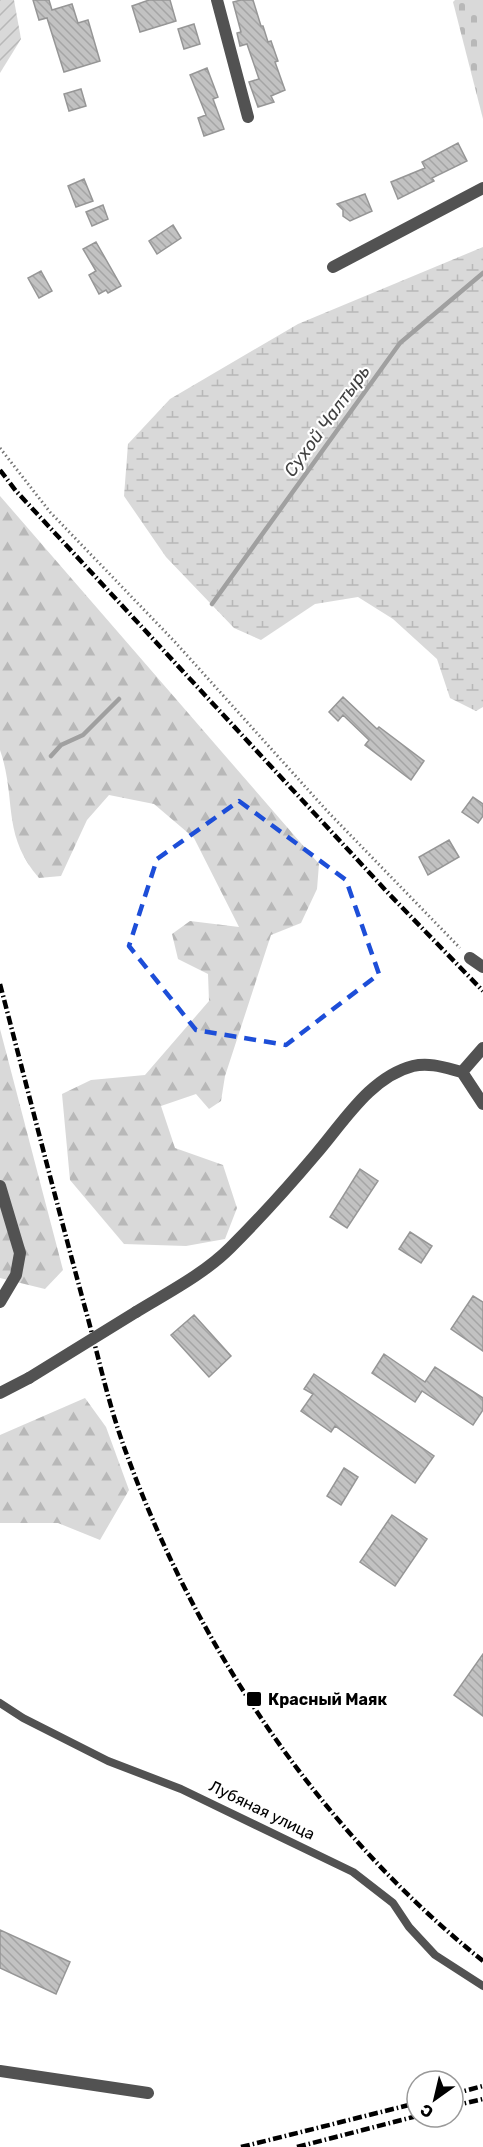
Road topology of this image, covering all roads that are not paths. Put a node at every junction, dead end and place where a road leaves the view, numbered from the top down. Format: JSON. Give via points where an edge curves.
{"nodes":[{"id":1,"x":217,"y":0,"type":"edge"},
{"id":2,"x":248,"y":117,"type":"dead end"},
{"id":3,"x":483,"y":188,"type":"edge"},
{"id":4,"x":333,"y":267,"type":"dead end"},
{"id":5,"x":470,"y":958,"type":"road end"},
{"id":6,"x":483,"y":967,"type":"edge"},
{"id":7,"x":483,"y":1048,"type":"edge"},
{"id":8,"x":462,"y":1072,"type":"junction"},
{"id":9,"x":483,"y":1104,"type":"edge"},
{"id":10,"x":0,"y":1186,"type":"edge"},
{"id":11,"x":0,"y":1302,"type":"edge"},
{"id":12,"x":0,"y":1393,"type":"edge"},
{"id":13,"x":0,"y":1703,"type":"edge"},
{"id":14,"x":483,"y":1986,"type":"edge"},
{"id":15,"x":0,"y":2071,"type":"edge"},
{"id":16,"x":148,"y":2093,"type":"dead end"}],
"edges":[{"from":1,"to":2,"type":"street"},
{"from":3,"to":4,"type":"street"},
{"from":5,"to":6,"type":"street"},
{"from":7,"to":8,"type":"street"},
{"from":8,"to":9,"type":"street"},
{"from":8,"to":12,"type":"street","bridge":true,"via":[[435,1065],[413,1066],[389,1078],[364,1097],[228,1250],[181,1284]]},
{"from":10,"to":11,"type":"street","via":[[20,1253],[16,1275]]},
{"from":13,"to":14,"type":"lane","name":"Лубяная улица","via":[[108,1761],[181,1789],[353,1872],[393,1903],[435,1955]]},
{"from":15,"to":16,"type":"street"}]}
